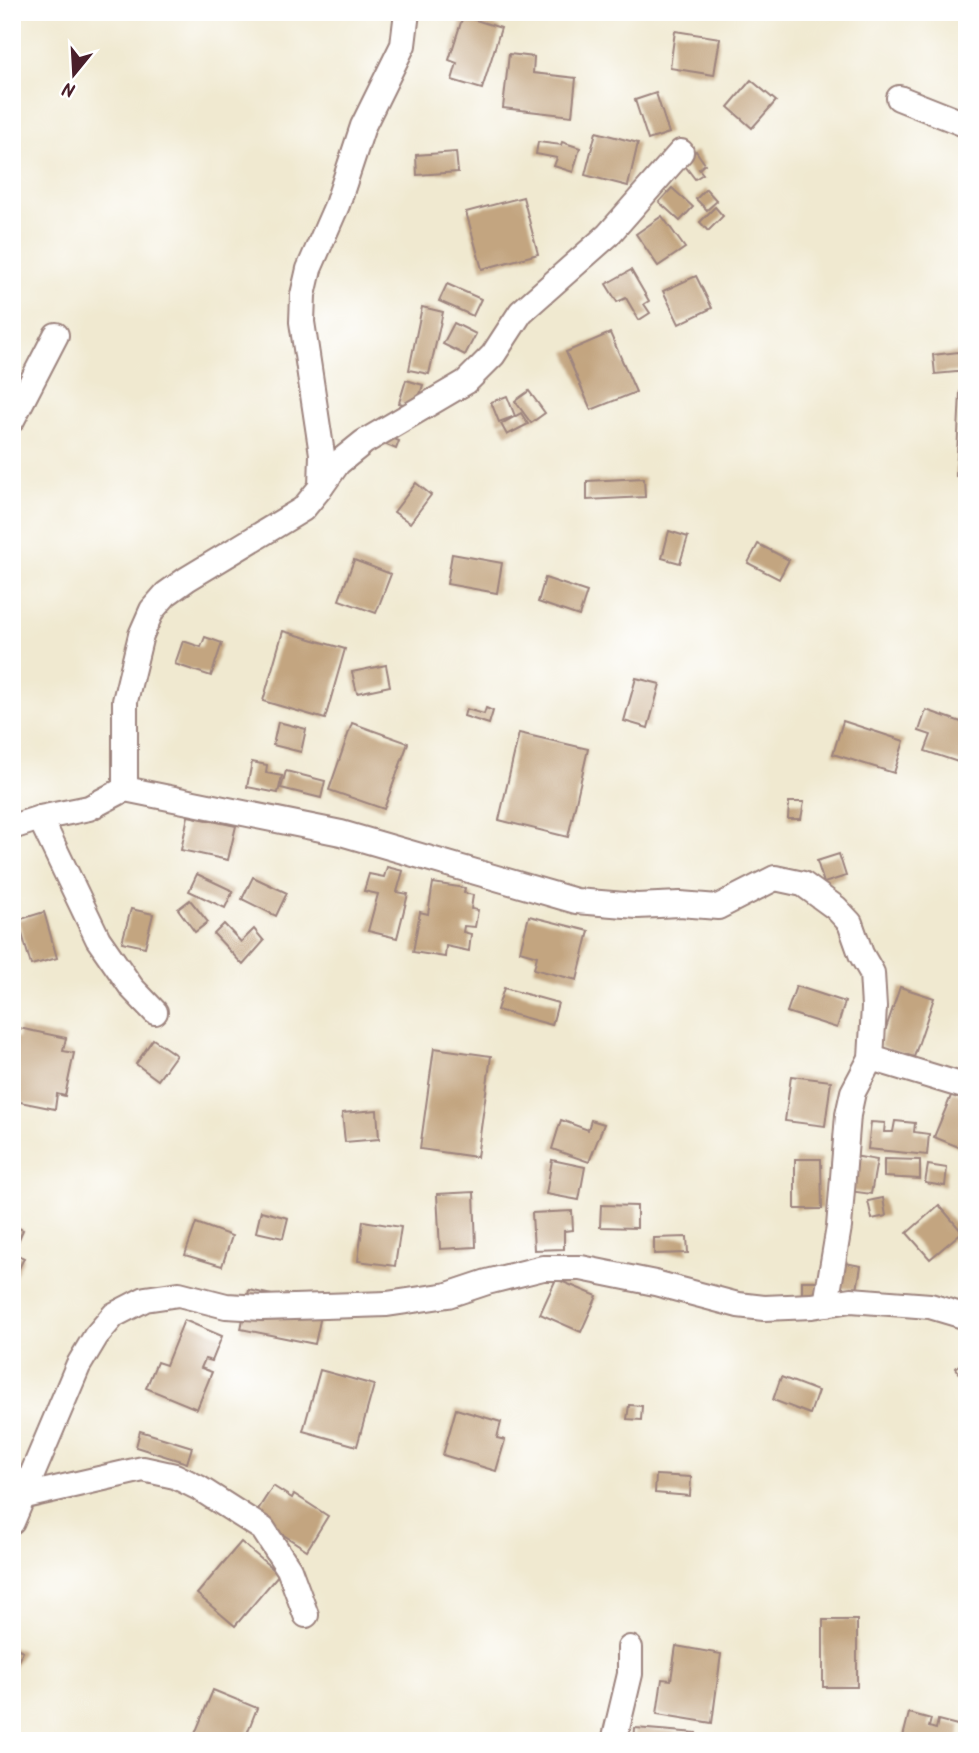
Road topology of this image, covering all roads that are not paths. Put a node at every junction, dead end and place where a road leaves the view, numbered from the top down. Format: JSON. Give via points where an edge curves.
{"nodes":[{"id":1,"x":407,"y":12,"type":"edge"},
{"id":2,"x":899,"y":98,"type":"dead end"},
{"id":3,"x":967,"y":125,"type":"edge"},
{"id":4,"x":681,"y":152,"type":"dead end"},
{"id":5,"x":56,"y":335,"type":"dead end"},
{"id":6,"x":12,"y":420,"type":"edge"},
{"id":7,"x":321,"y":487,"type":"junction"},
{"id":8,"x":125,"y":789,"type":"junction"},
{"id":9,"x":40,"y":818,"type":"junction"},
{"id":10,"x":12,"y":827,"type":"edge"},
{"id":11,"x":155,"y":1012,"type":"dead end"},
{"id":12,"x":871,"y":1059,"type":"junction"},
{"id":13,"x":967,"y":1087,"type":"edge"},
{"id":14,"x":827,"y":1304,"type":"junction"},
{"id":15,"x":967,"y":1317,"type":"edge"},
{"id":16,"x":24,"y":1496,"type":"junction"},
{"id":17,"x":12,"y":1522,"type":"edge"},
{"id":18,"x":306,"y":1615,"type":"dead end"},
{"id":19,"x":630,"y":1648,"type":"dead end"},
{"id":20,"x":614,"y":1741,"type":"edge"}],
"edges":[{"from":1,"to":7,"type":"street","via":[[402,45],[363,126],[303,295],[302,322],[322,454]]},
{"from":2,"to":3,"type":"street"},
{"from":4,"to":7,"type":"street","via":[[608,235],[521,312],[493,355],[466,382],[364,442],[338,463]]},
{"from":5,"to":6,"type":"street"},
{"from":7,"to":8,"type":"street","via":[[303,509],[187,579],[152,610],[125,701]]},
{"from":8,"to":9,"type":"street","via":[[89,808]]},
{"from":8,"to":12,"type":"street","via":[[341,833],[576,901],[718,907],[775,878],[803,884],[850,923],[872,973]]},
{"from":9,"to":10,"type":"street"},
{"from":9,"to":11,"type":"street","via":[[98,939]]},
{"from":12,"to":13,"type":"street"},
{"from":12,"to":14,"type":"street","via":[[853,1092]]},
{"from":14,"to":15,"type":"street","via":[[896,1302]]},
{"from":14,"to":16,"type":"street","via":[[738,1305],[581,1268],[543,1268],[448,1295],[387,1304],[262,1308],[226,1306],[179,1294],[145,1298],[114,1315],[96,1336],[78,1366]]},
{"from":16,"to":17,"type":"street"},
{"from":16,"to":18,"type":"street","via":[[143,1469],[175,1476],[264,1529],[289,1569]]},
{"from":19,"to":20,"type":"street","via":[[630,1674]]}]}
